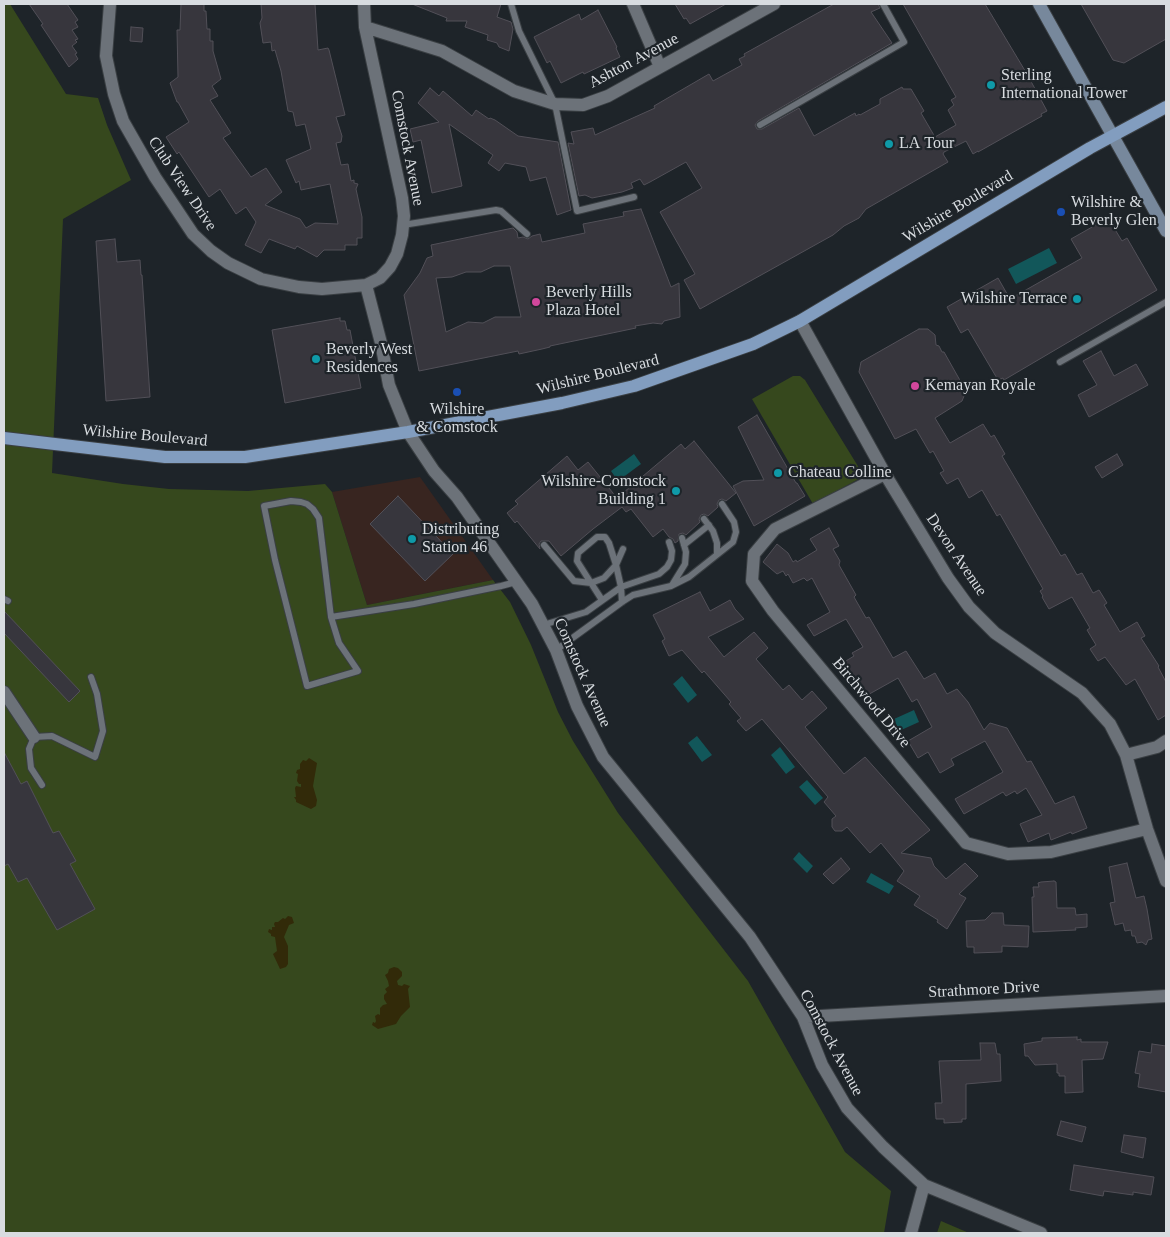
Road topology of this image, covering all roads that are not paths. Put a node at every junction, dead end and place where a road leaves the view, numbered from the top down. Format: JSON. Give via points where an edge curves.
{"nodes":[{"id":1,"x":110,"y":4,"type":"edge"},
{"id":2,"x":364,"y":4,"type":"edge"},
{"id":3,"x":511,"y":4,"type":"edge"},
{"id":4,"x":633,"y":4,"type":"edge"},
{"id":5,"x":774,"y":4,"type":"edge"},
{"id":6,"x":883,"y":4,"type":"edge"},
{"id":7,"x":1039,"y":4,"type":"edge"},
{"id":8,"x":365,"y":27,"type":"junction"},
{"id":9,"x":660,"y":67,"type":"junction"},
{"id":10,"x":555,"y":104,"type":"junction"},
{"id":11,"x":1166,"y":107,"type":"edge"},
{"id":12,"x":760,"y":125,"type":"dead end"},
{"id":13,"x":1112,"y":136,"type":"junction"},
{"id":14,"x":634,"y":197,"type":"dead end"},
{"id":15,"x":403,"y":225,"type":"junction"},
{"id":16,"x":1166,"y":231,"type":"edge"},
{"id":17,"x":527,"y":234,"type":"dead end"},
{"id":18,"x":366,"y":285,"type":"junction"},
{"id":19,"x":1166,"y":302,"type":"edge"},
{"id":20,"x":800,"y":321,"type":"junction"},
{"id":21,"x":1060,"y":362,"type":"dead end"},
{"id":22,"x":408,"y":432,"type":"junction"},
{"id":23,"x":4,"y":438,"type":"edge"},
{"id":24,"x":885,"y":474,"type":"junction"},
{"id":25,"x":722,"y":504,"type":"dead end"},
{"id":26,"x":704,"y":519,"type":"dead end"},
{"id":27,"x":709,"y":525,"type":"junction"},
{"id":28,"x":682,"y":538,"type":"dead end"},
{"id":29,"x":669,"y":542,"type":"dead end"},
{"id":30,"x":544,"y":545,"type":"dead end"},
{"id":31,"x":684,"y":545,"type":"junction"},
{"id":32,"x":622,"y":550,"type":"dead end"},
{"id":33,"x":717,"y":554,"type":"junction"},
{"id":34,"x":616,"y":565,"type":"junction"},
{"id":35,"x":659,"y":574,"type":"junction"},
{"id":36,"x":516,"y":582,"type":"junction"},
{"id":37,"x":591,"y":583,"type":"junction"},
{"id":38,"x":671,"y":586,"type":"junction"},
{"id":39,"x":621,"y":587,"type":"junction"},
{"id":40,"x":602,"y":600,"type":"junction"},
{"id":41,"x":622,"y":602,"type":"junction"},
{"id":42,"x":331,"y":617,"type":"junction"},
{"id":43,"x":544,"y":625,"type":"junction"},
{"id":44,"x":556,"y":650,"type":"junction"},
{"id":45,"x":91,"y":677,"type":"dead end"},
{"id":46,"x":4,"y":692,"type":"edge"},
{"id":47,"x":34,"y":737,"type":"junction"},
{"id":48,"x":1166,"y":741,"type":"edge"},
{"id":49,"x":1126,"y":755,"type":"junction"},
{"id":50,"x":42,"y":785,"type":"dead end"},
{"id":51,"x":1147,"y":829,"type":"junction"},
{"id":52,"x":1166,"y":881,"type":"edge"},
{"id":53,"x":1166,"y":996,"type":"edge"},
{"id":54,"x":803,"y":1017,"type":"junction"},
{"id":55,"x":924,"y":1186,"type":"junction"},
{"id":56,"x":912,"y":1233,"type":"edge"},
{"id":57,"x":1041,"y":1233,"type":"edge"}],
"edges":[{"from":1,"to":18,"type":"street","name":"Club View Drive","via":[[106,56],[123,121],[193,234],[228,263],[261,279],[314,288]]},
{"from":2,"to":8,"type":"street","name":"Comstock Avenue"},
{"from":3,"to":10,"type":"lane","via":[[518,31]]},
{"from":4,"to":9,"type":"street"},
{"from":5,"to":9,"type":"street","name":"Ashton Avenue"},
{"from":6,"to":12,"type":"lane","via":[[904,42]]},
{"from":7,"to":13,"type":"main road"},
{"from":8,"to":10,"type":"street","name":"Ashton Avenue","via":[[442,51],[514,91]]},
{"from":8,"to":15,"type":"street","name":"Comstock Avenue","via":[[402,198]]},
{"from":9,"to":10,"type":"street","name":"Ashton Avenue","via":[[608,96],[584,104]]},
{"from":10,"to":14,"type":"lane","via":[[577,211]]},
{"from":11,"to":13,"type":"main road","name":"Wilshire Boulevard"},
{"from":13,"to":16,"type":"main road"},
{"from":13,"to":20,"type":"main road","name":"Wilshire Boulevard"},
{"from":15,"to":17,"type":"lane","via":[[491,210],[501,211]]},
{"from":15,"to":18,"type":"street","name":"Comstock Avenue","via":[[397,254],[390,267],[380,278]]},
{"from":18,"to":22,"type":"street","name":"Comstock Avenue","via":[[389,385]]},
{"from":19,"to":21,"type":"lane"},
{"from":20,"to":22,"type":"main road","name":"Wilshire Boulevard","via":[[753,344],[634,386]]},
{"from":20,"to":24,"type":"street","name":"Devon Avenue"},
{"from":22,"to":23,"type":"main road","name":"Wilshire Boulevard","via":[[245,457],[204,458],[135,454]]},
{"from":22,"to":36,"type":"street","name":"Comstock Avenue"},
{"from":24,"to":49,"type":"street","name":"Devon Avenue","via":[[969,607],[995,633],[1082,693],[1110,724]]},
{"from":24,"to":51,"type":"street","name":"Birchwood Drive","via":[[775,529],[754,554],[752,581],[773,611],[966,843],[1008,854],[1051,852]]},
{"from":25,"to":33,"type":"lane","via":[[734,522],[736,532],[733,542]]},
{"from":26,"to":27,"type":"lane"},
{"from":27,"to":31,"type":"lane"},
{"from":27,"to":33,"type":"lane","via":[[717,543]]},
{"from":28,"to":31,"type":"lane"},
{"from":29,"to":35,"type":"lane","via":[[672,560]]},
{"from":30,"to":37,"type":"lane","via":[[574,581]]},
{"from":31,"to":38,"type":"lane","via":[[685,564]]},
{"from":32,"to":34,"type":"lane"},
{"from":33,"to":38,"type":"lane","via":[[689,577]]},
{"from":34,"to":37,"type":"lane","via":[[604,578]]},
{"from":34,"to":37,"type":"lane","via":[[605,537],[597,537],[578,553],[577,561]]},
{"from":34,"to":39,"type":"lane"},
{"from":35,"to":38,"type":"lane"},
{"from":35,"to":39,"type":"lane"},
{"from":36,"to":42,"type":"lane","via":[[414,604]]},
{"from":36,"to":43,"type":"street","name":"Comstock Avenue"},
{"from":37,"to":40,"type":"lane"},
{"from":38,"to":41,"type":"lane"},
{"from":39,"to":40,"type":"lane"},
{"from":39,"to":41,"type":"lane"},
{"from":40,"to":43,"type":"lane","via":[[586,612]]},
{"from":41,"to":44,"type":"lane"},
{"from":42,"to":42,"type":"lane","via":[[340,643],[358,671],[307,686],[264,506],[301,502],[313,509],[319,518]]},
{"from":43,"to":44,"type":"street","name":"Comstock Avenue"},
{"from":44,"to":54,"type":"street","name":"Comstock Avenue","via":[[577,706],[603,757],[750,937]]},
{"from":45,"to":47,"type":"lane","via":[[98,694],[103,731],[95,757],[52,736]]},
{"from":46,"to":47,"type":"street"},
{"from":47,"to":50,"type":"lane","via":[[29,749],[31,768]]},
{"from":48,"to":49,"type":"street","via":[[1157,747]]},
{"from":49,"to":51,"type":"street","name":"Devon Avenue"},
{"from":51,"to":52,"type":"street","name":"Devon Avenue"},
{"from":53,"to":54,"type":"street","name":"Strathmore Drive"},
{"from":54,"to":55,"type":"street","name":"Comstock Avenue","via":[[822,1065],[847,1108]]},
{"from":55,"to":56,"type":"street"},
{"from":55,"to":57,"type":"street","name":"Comstock Avenue"}]}
